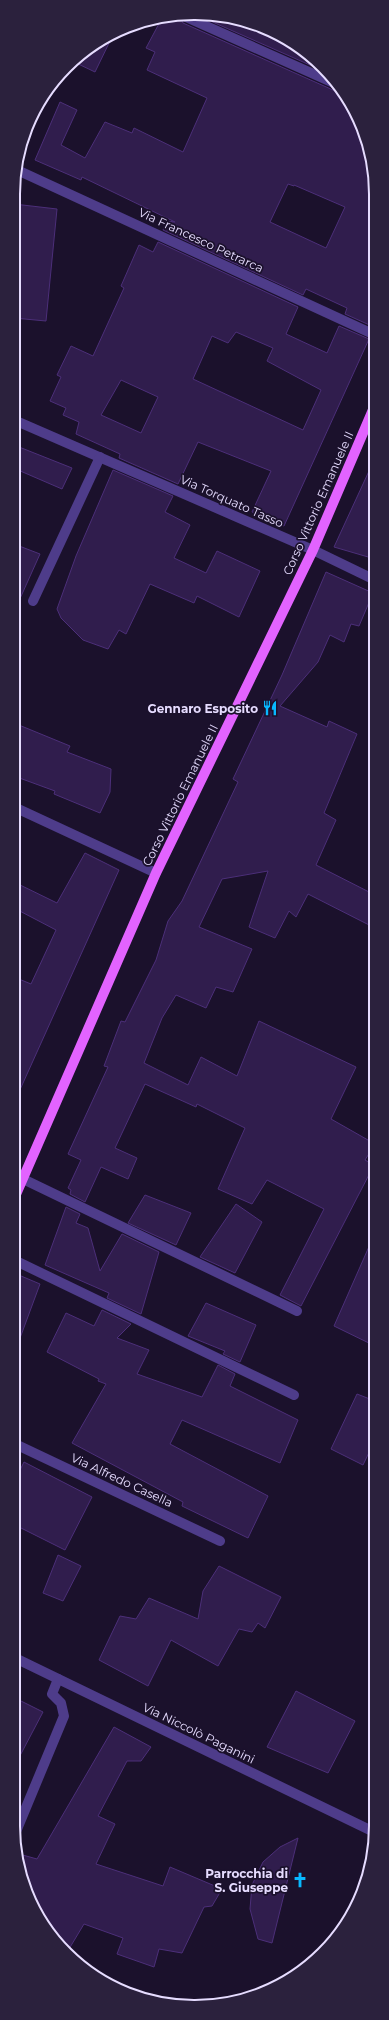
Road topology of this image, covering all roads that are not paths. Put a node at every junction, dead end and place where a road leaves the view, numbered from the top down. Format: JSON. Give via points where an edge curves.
{"nodes":[{"id":1,"x":193,"y":20,"type":"edge"},
{"id":2,"x":327,"y":80,"type":"edge"},
{"id":3,"x":21,"y":172,"type":"edge"},
{"id":4,"x":369,"y":332,"type":"edge"},
{"id":5,"x":369,"y":419,"type":"edge"},
{"id":6,"x":20,"y":423,"type":"edge"},
{"id":7,"x":100,"y":457,"type":"junction"},
{"id":8,"x":313,"y":550,"type":"junction"},
{"id":9,"x":369,"y":577,"type":"edge"},
{"id":10,"x":33,"y":601,"type":"dead end"},
{"id":11,"x":20,"y":810,"type":"edge"},
{"id":12,"x":156,"y":873,"type":"junction"},
{"id":13,"x":23,"y":1180,"type":"junction"},
{"id":14,"x":20,"y":1187,"type":"edge"},
{"id":15,"x":20,"y":1263,"type":"edge"},
{"id":16,"x":297,"y":1312,"type":"dead end"},
{"id":17,"x":294,"y":1395,"type":"dead end"},
{"id":18,"x":20,"y":1446,"type":"edge"},
{"id":19,"x":220,"y":1541,"type":"dead end"},
{"id":20,"x":20,"y":1661,"type":"edge"},
{"id":21,"x":58,"y":1679,"type":"junction"},
{"id":22,"x":20,"y":1822,"type":"edge"},
{"id":23,"x":369,"y":1830,"type":"edge"}],
"edges":[{"from":1,"to":2,"type":"street"},
{"from":3,"to":4,"type":"street","name":"Via Francesco Petrarca"},
{"from":5,"to":8,"type":"main road","name":"Corso Vittorio Emanuele II"},
{"from":6,"to":7,"type":"street","name":"Via Torquato Tasso"},
{"from":7,"to":8,"type":"street","name":"Via Torquato Tasso"},
{"from":7,"to":10,"type":"street"},
{"from":8,"to":9,"type":"street","name":"Via Torquato Tasso"},
{"from":8,"to":12,"type":"main road","name":"Corso Vittorio Emanuele II"},
{"from":11,"to":12,"type":"street"},
{"from":12,"to":13,"type":"main road","name":"Corso Vittorio Emanuele II"},
{"from":13,"to":14,"type":"main road","name":"Corso Vittorio Emanuele II"},
{"from":13,"to":16,"type":"street"},
{"from":15,"to":17,"type":"street"},
{"from":18,"to":19,"type":"street","name":"Via Alfredo Casella"},
{"from":20,"to":21,"type":"street","name":"Via Niccolò Paganini"},
{"from":21,"to":22,"type":"street","via":[[52,1694],[61,1703],[64,1716]]},
{"from":21,"to":23,"type":"street","name":"Via Niccolò Paganini"}]}
